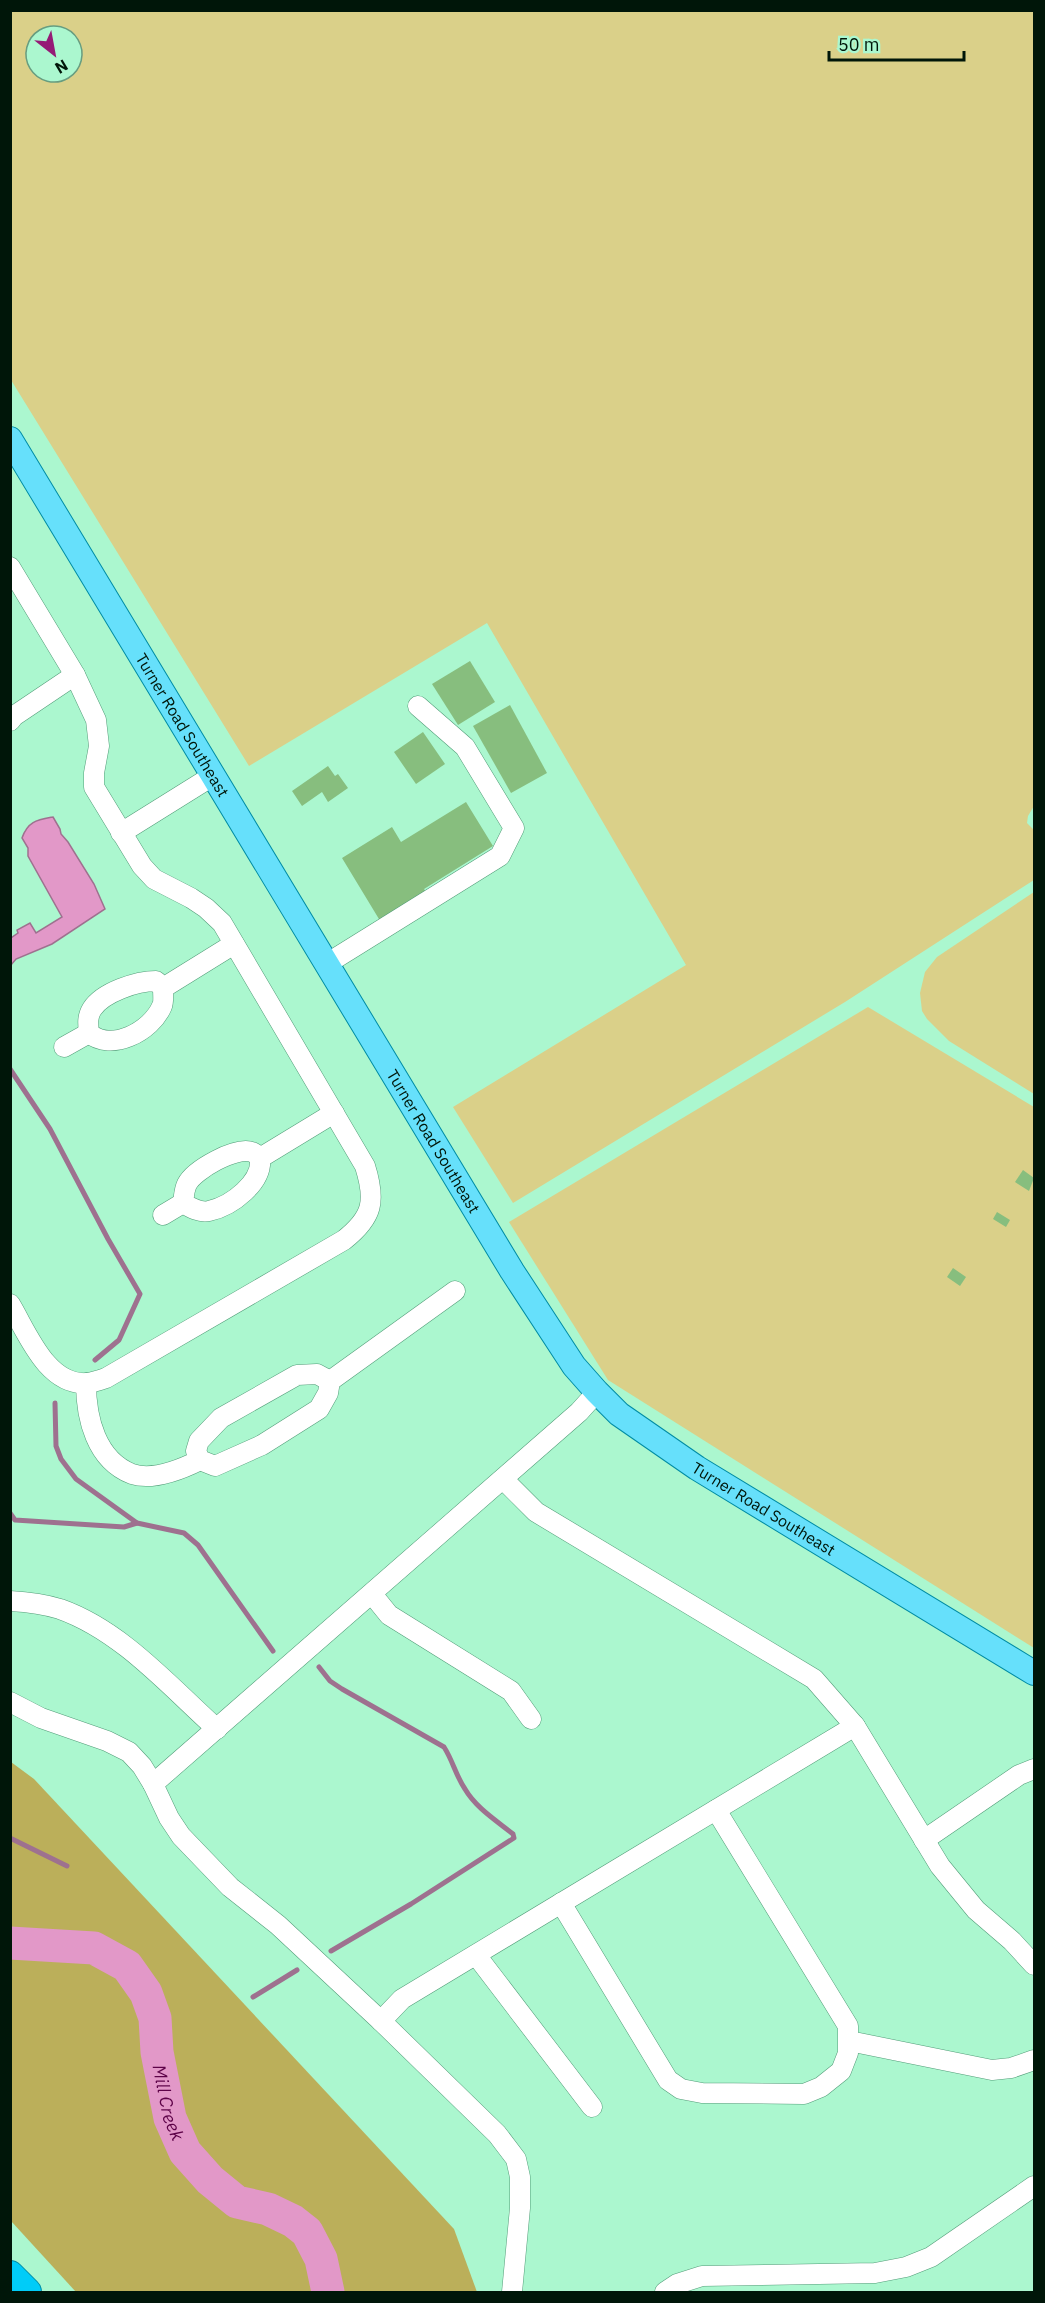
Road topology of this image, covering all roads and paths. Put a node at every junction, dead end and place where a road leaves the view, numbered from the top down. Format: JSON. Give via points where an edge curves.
{"nodes":[{"id":1,"x":10,"y":439,"type":"edge"},
{"id":2,"x":10,"y":567,"type":"edge"},
{"id":3,"x":75,"y":675,"type":"junction"},
{"id":4,"x":418,"y":706,"type":"dead end"},
{"id":5,"x":12,"y":717,"type":"edge"},
{"id":6,"x":214,"y":775,"type":"junction"},
{"id":7,"x":121,"y":832,"type":"junction"},
{"id":8,"x":234,"y":944,"type":"junction"},
{"id":9,"x":328,"y":963,"type":"junction"},
{"id":10,"x":163,"y":988,"type":"junction"},
{"id":11,"x":89,"y":1033,"type":"junction"},
{"id":12,"x":64,"y":1047,"type":"dead end"},
{"id":13,"x":334,"y":1113,"type":"junction"},
{"id":14,"x":260,"y":1158,"type":"junction"},
{"id":15,"x":183,"y":1203,"type":"junction"},
{"id":16,"x":163,"y":1215,"type":"dead end"},
{"id":17,"x":455,"y":1291,"type":"dead end"},
{"id":18,"x":10,"y":1304,"type":"edge"},
{"id":19,"x":330,"y":1381,"type":"junction"},
{"id":20,"x":87,"y":1383,"type":"junction"},
{"id":21,"x":597,"y":1392,"type":"junction"},
{"id":22,"x":200,"y":1460,"type":"junction"},
{"id":23,"x":502,"y":1479,"type":"junction"},
{"id":24,"x":372,"y":1593,"type":"junction"},
{"id":25,"x":10,"y":1601,"type":"edge"},
{"id":26,"x":1035,"y":1673,"type":"edge"},
{"id":27,"x":10,"y":1702,"type":"edge"},
{"id":28,"x":531,"y":1719,"type":"dead end"},
{"id":29,"x":855,"y":1726,"type":"junction"},
{"id":30,"x":217,"y":1729,"type":"junction"},
{"id":31,"x":1035,"y":1768,"type":"edge"},
{"id":32,"x":153,"y":1784,"type":"junction"},
{"id":33,"x":716,"y":1810,"type":"junction"},
{"id":34,"x":924,"y":1840,"type":"junction"},
{"id":35,"x":561,"y":1903,"type":"junction"},
{"id":36,"x":476,"y":1954,"type":"junction"},
{"id":37,"x":1035,"y":1965,"type":"edge"},
{"id":38,"x":381,"y":2021,"type":"junction"},
{"id":39,"x":849,"y":2041,"type":"junction"},
{"id":40,"x":1035,"y":2060,"type":"edge"},
{"id":41,"x":592,"y":2107,"type":"dead end"},
{"id":42,"x":1035,"y":2186,"type":"edge"},
{"id":43,"x":10,"y":2275,"type":"edge"},
{"id":44,"x":27,"y":2292,"type":"edge"},
{"id":45,"x":512,"y":2292,"type":"edge"},
{"id":46,"x":665,"y":2292,"type":"edge"}],
"edges":[{"from":1,"to":6,"type":"main road","name":"Turner Road Southeast"},
{"from":2,"to":3,"type":"street"},
{"from":3,"to":5,"type":"street"},
{"from":3,"to":7,"type":"street","via":[[96,720],[99,746],[94,787]]},
{"from":4,"to":9,"type":"street","via":[[465,747],[514,828],[500,856]]},
{"from":6,"to":7,"type":"street"},
{"from":6,"to":9,"type":"main road","name":"Turner Road Southeast"},
{"from":7,"to":8,"type":"street","via":[[154,879],[207,908]]},
{"from":8,"to":10,"type":"street"},
{"from":8,"to":13,"type":"street"},
{"from":9,"to":21,"type":"main road","name":"Turner Road Southeast","via":[[545,1324]]},
{"from":10,"to":11,"type":"street","via":[[156,981],[144,981],[107,996],[93,1008],[88,1020]]},
{"from":10,"to":11,"type":"street","via":[[163,1005],[134,1034],[113,1042],[97,1040]]},
{"from":11,"to":12,"type":"street"},
{"from":13,"to":14,"type":"street"},
{"from":13,"to":20,"type":"street","via":[[365,1166],[371,1185],[370,1208],[361,1226],[344,1240],[106,1378]]},
{"from":14,"to":15,"type":"street","via":[[252,1152],[241,1152],[203,1168],[186,1185]]},
{"from":14,"to":15,"type":"street","via":[[261,1169],[253,1184],[233,1199],[208,1211],[193,1210]]},
{"from":15,"to":16,"type":"street"},
{"from":17,"to":19,"type":"street"},
{"from":18,"to":20,"type":"street","via":[[44,1363],[71,1381]]},
{"from":19,"to":22,"type":"street","via":[[319,1409],[290,1429],[214,1466]]},
{"from":19,"to":22,"type":"street","via":[[317,1374],[297,1375],[232,1412],[199,1441],[196,1451]]},
{"from":20,"to":22,"type":"street","via":[[86,1406],[97,1442],[112,1460],[133,1474],[160,1475]]},
{"from":21,"to":23,"type":"street"},
{"from":21,"to":26,"type":"main road","name":"Turner Road Southeast","via":[[619,1414],[697,1468]]},
{"from":23,"to":24,"type":"street"},
{"from":23,"to":29,"type":"street","via":[[536,1512],[814,1679]]},
{"from":24,"to":28,"type":"street","via":[[389,1615],[511,1691]]},
{"from":24,"to":30,"type":"street"},
{"from":25,"to":30,"type":"street","via":[[59,1609],[89,1622],[117,1640]]},
{"from":27,"to":32,"type":"street","via":[[129,1752]]},
{"from":29,"to":33,"type":"street"},
{"from":29,"to":34,"type":"street"},
{"from":30,"to":32,"type":"street"},
{"from":31,"to":34,"type":"street"},
{"from":32,"to":38,"type":"street","via":[[181,1836],[230,1887],[278,1925]]},
{"from":33,"to":35,"type":"street"},
{"from":33,"to":39,"type":"street","via":[[843,2015]]},
{"from":34,"to":37,"type":"street","via":[[976,1910]]},
{"from":35,"to":36,"type":"street"},
{"from":35,"to":39,"type":"street","via":[[668,2080],[681,2089],[702,2093],[804,2094],[821,2087],[841,2071]]},
{"from":36,"to":38,"type":"street","via":[[402,1999]]},
{"from":36,"to":41,"type":"street"},
{"from":38,"to":45,"type":"street","via":[[480,2116],[516,2159],[520,2208]]},
{"from":39,"to":40,"type":"street","via":[[992,2070]]},
{"from":42,"to":46,"type":"street","via":[[931,2257],[906,2267],[875,2273],[702,2276]]},
{"from":43,"to":44,"type":"highway"}]}
